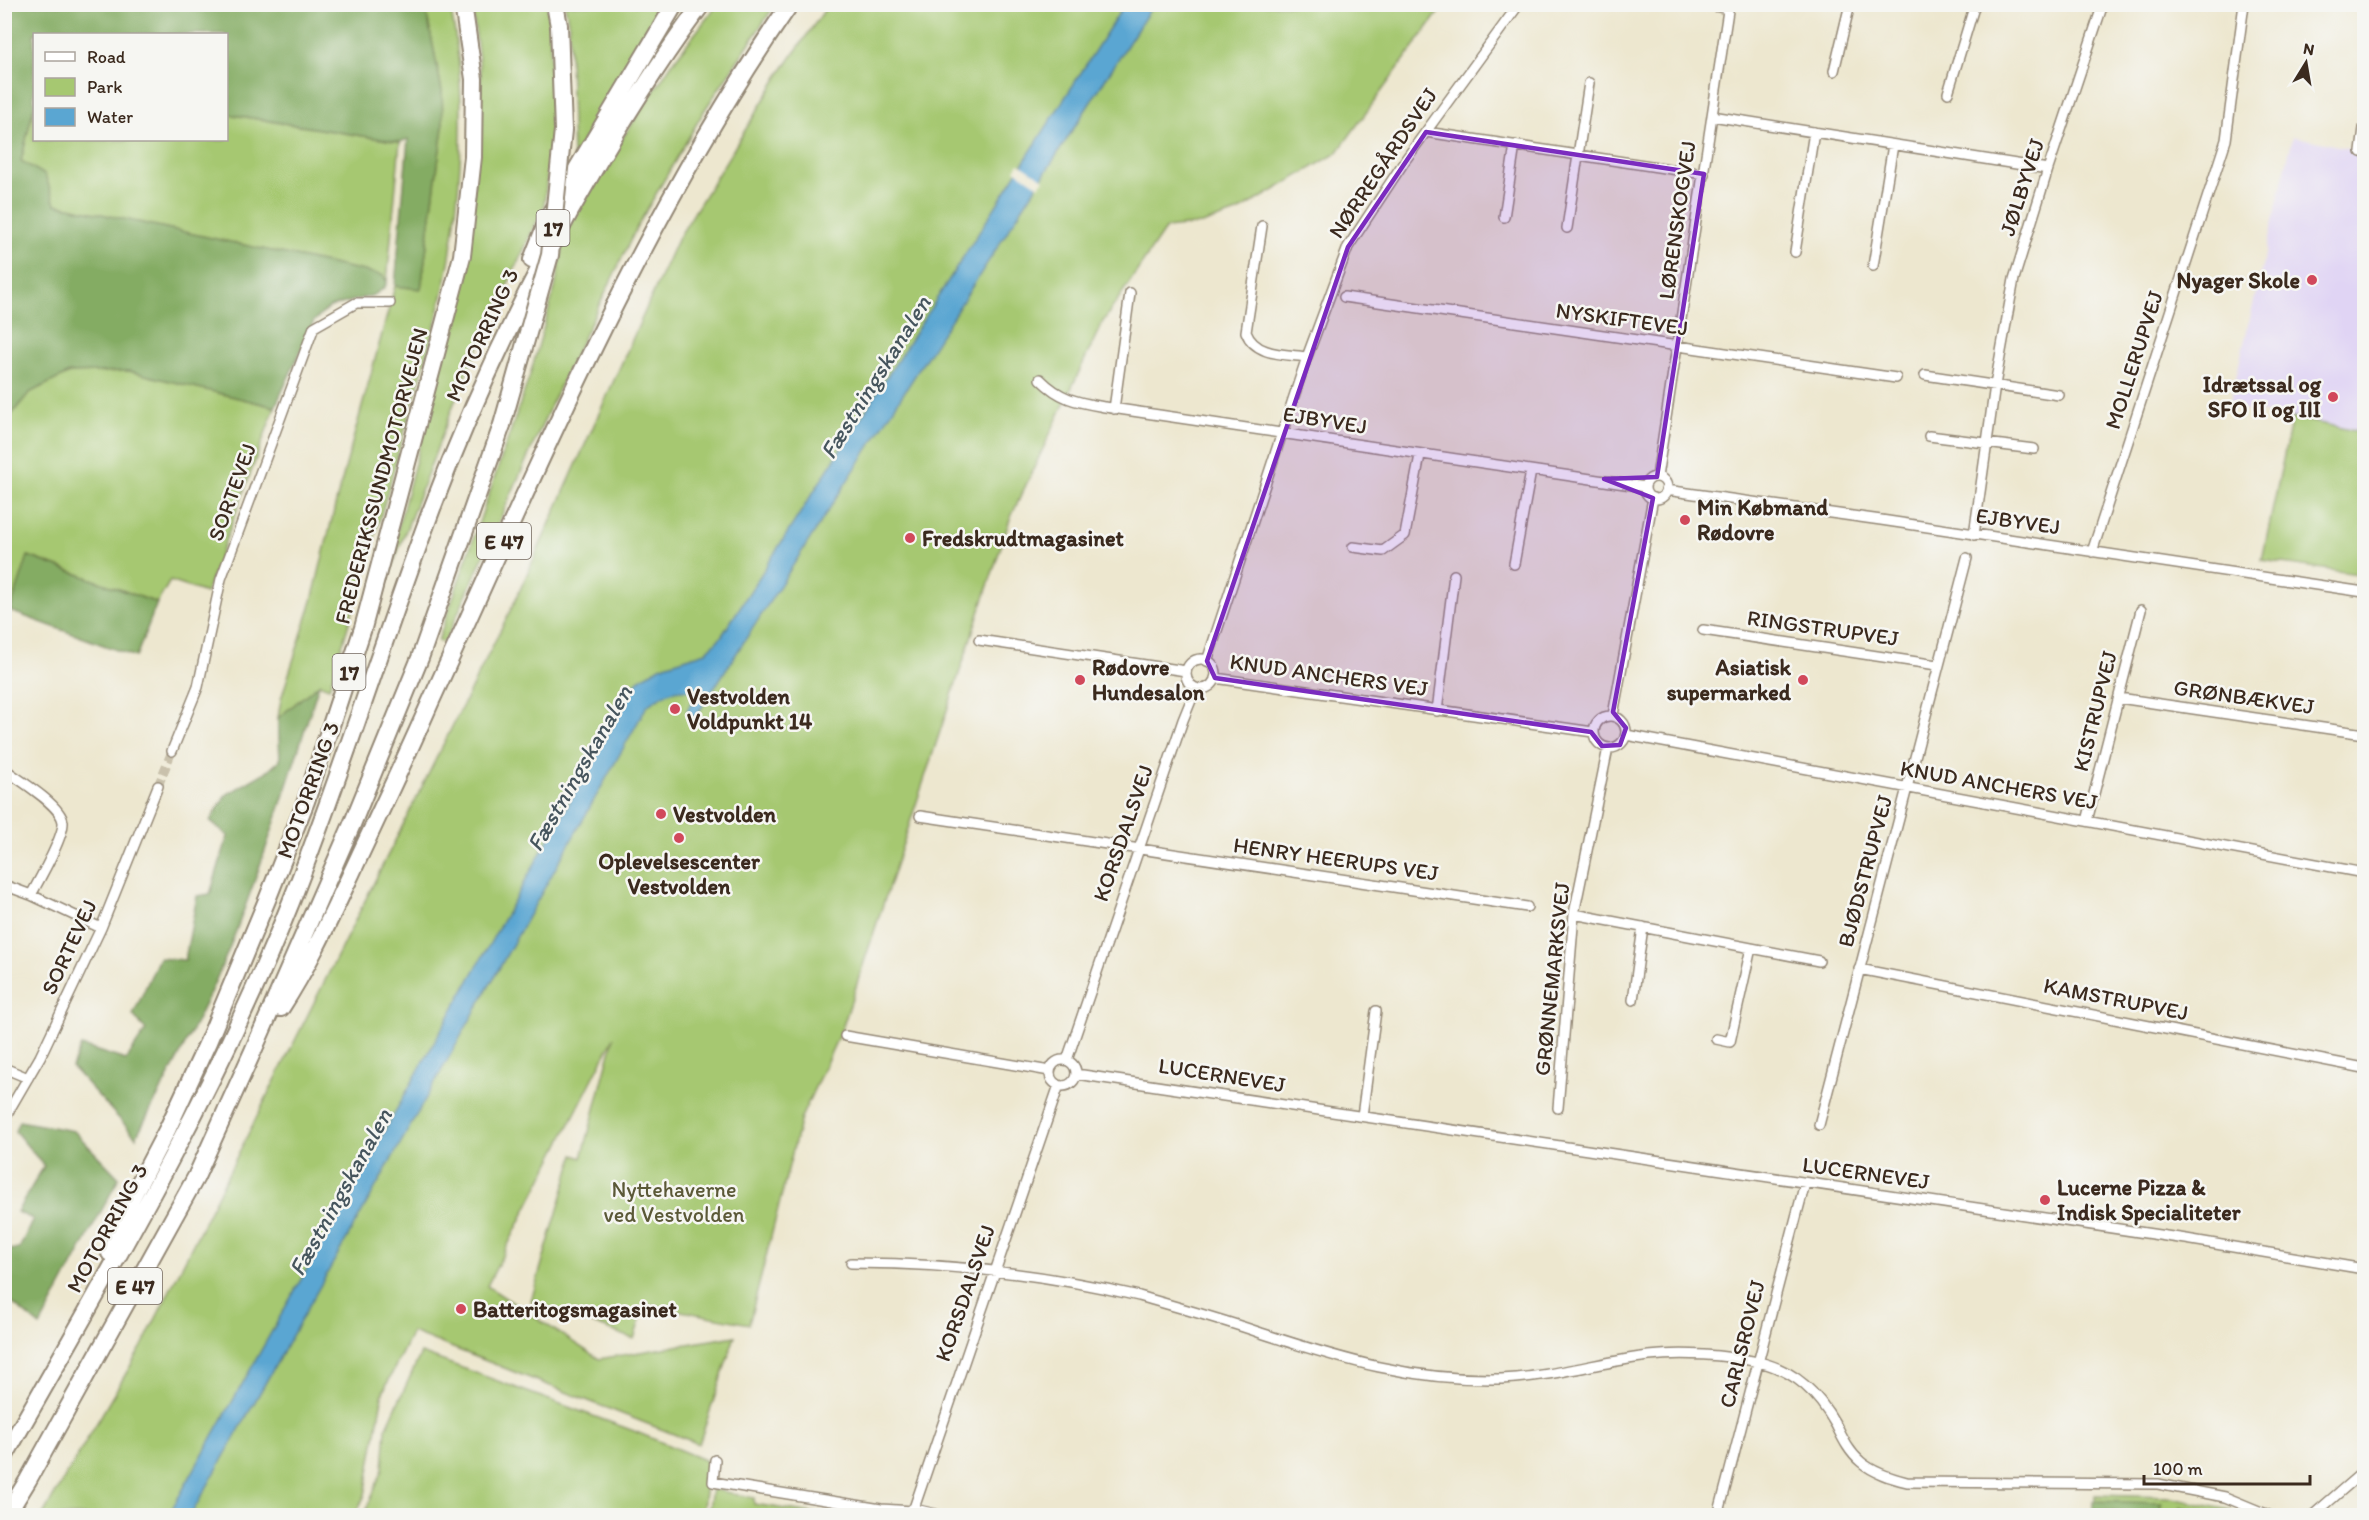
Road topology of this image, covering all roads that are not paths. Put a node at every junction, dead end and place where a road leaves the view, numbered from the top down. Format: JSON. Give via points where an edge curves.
{"nodes":[{"id":1,"x":463,"y":4,"type":"edge"},
{"id":2,"x":555,"y":4,"type":"edge"},
{"id":3,"x":675,"y":4,"type":"edge"},
{"id":4,"x":702,"y":4,"type":"edge"},
{"id":5,"x":790,"y":4,"type":"edge"},
{"id":6,"x":797,"y":4,"type":"edge"},
{"id":7,"x":1519,"y":4,"type":"edge"},
{"id":8,"x":1704,"y":4,"type":"edge"},
{"id":9,"x":1850,"y":4,"type":"edge"},
{"id":10,"x":1975,"y":4,"type":"edge"},
{"id":11,"x":2103,"y":4,"type":"edge"},
{"id":12,"x":2244,"y":4,"type":"edge"},
{"id":13,"x":1729,"y":7,"type":"edge"},
{"id":14,"x":767,"y":37,"type":"junction"},
{"id":15,"x":1834,"y":71,"type":"dead end"},
{"id":16,"x":1589,"y":83,"type":"dead end"},
{"id":17,"x":1948,"y":93,"type":"dead end"},
{"id":18,"x":1712,"y":116,"type":"junction"},
{"id":19,"x":2364,"y":128,"type":"edge"},
{"id":20,"x":1426,"y":132,"type":"junction"},
{"id":21,"x":1814,"y":132,"type":"junction"},
{"id":22,"x":1893,"y":145,"type":"junction"},
{"id":23,"x":1515,"y":146,"type":"junction"},
{"id":24,"x":2361,"y":152,"type":"dead end"},
{"id":25,"x":1578,"y":155,"type":"junction"},
{"id":26,"x":2048,"y":169,"type":"junction"},
{"id":27,"x":1704,"y":174,"type":"junction"},
{"id":28,"x":1504,"y":217,"type":"dead end"},
{"id":29,"x":1262,"y":226,"type":"dead end"},
{"id":30,"x":1567,"y":228,"type":"dead end"},
{"id":31,"x":1795,"y":252,"type":"dead end"},
{"id":32,"x":1874,"y":266,"type":"dead end"},
{"id":33,"x":1130,"y":293,"type":"dead end"},
{"id":34,"x":1344,"y":297,"type":"dead end"},
{"id":35,"x":390,"y":303,"type":"dead end"},
{"id":36,"x":506,"y":332,"type":"junction"},
{"id":37,"x":1678,"y":347,"type":"junction"},
{"id":38,"x":1307,"y":357,"type":"junction"},
{"id":39,"x":1925,"y":375,"type":"dead end"},
{"id":40,"x":1896,"y":378,"type":"dead end"},
{"id":41,"x":1040,"y":379,"type":"dead end"},
{"id":42,"x":1995,"y":385,"type":"junction"},
{"id":43,"x":2059,"y":395,"type":"dead end"},
{"id":44,"x":1114,"y":409,"type":"junction"},
{"id":45,"x":1282,"y":433,"type":"junction"},
{"id":46,"x":1929,"y":436,"type":"dead end"},
{"id":47,"x":1987,"y":443,"type":"junction"},
{"id":48,"x":2034,"y":449,"type":"dead end"},
{"id":49,"x":1420,"y":455,"type":"junction"},
{"id":50,"x":1531,"y":471,"type":"junction"},
{"id":51,"x":1657,"y":477,"type":"junction"},
{"id":52,"x":1645,"y":487,"type":"junction"},
{"id":53,"x":1666,"y":490,"type":"junction"},
{"id":54,"x":1653,"y":498,"type":"junction"},
{"id":55,"x":1974,"y":535,"type":"junction"},
{"id":56,"x":1353,"y":547,"type":"dead end"},
{"id":57,"x":2092,"y":552,"type":"junction"},
{"id":58,"x":1967,"y":558,"type":"dead end"},
{"id":59,"x":1514,"y":564,"type":"dead end"},
{"id":60,"x":1454,"y":575,"type":"dead end"},
{"id":61,"x":2364,"y":592,"type":"edge"},
{"id":62,"x":2141,"y":610,"type":"dead end"},
{"id":63,"x":1703,"y":630,"type":"dead end"},
{"id":64,"x":979,"y":640,"type":"dead end"},
{"id":65,"x":1207,"y":661,"type":"junction"},
{"id":66,"x":1937,"y":664,"type":"junction"},
{"id":67,"x":1186,"y":671,"type":"junction"},
{"id":68,"x":1215,"y":678,"type":"junction"},
{"id":69,"x":1196,"y":688,"type":"junction"},
{"id":70,"x":2119,"y":698,"type":"junction"},
{"id":71,"x":1437,"y":711,"type":"junction"},
{"id":72,"x":1613,"y":715,"type":"junction"},
{"id":73,"x":1593,"y":732,"type":"junction"},
{"id":74,"x":2364,"y":734,"type":"edge"},
{"id":75,"x":1626,"y":735,"type":"junction"},
{"id":76,"x":1608,"y":748,"type":"junction"},
{"id":77,"x":172,"y":751,"type":"tunnel mouth"},
{"id":78,"x":4,"y":769,"type":"edge"},
{"id":79,"x":158,"y":786,"type":"tunnel mouth"},
{"id":80,"x":1907,"y":788,"type":"junction"},
{"id":81,"x":920,"y":816,"type":"dead end"},
{"id":82,"x":2087,"y":821,"type":"junction"},
{"id":83,"x":1139,"y":849,"type":"junction"},
{"id":84,"x":2364,"y":873,"type":"edge"},
{"id":85,"x":4,"y":885,"type":"edge"},
{"id":86,"x":32,"y":895,"type":"junction"},
{"id":87,"x":1527,"y":907,"type":"dead end"},
{"id":88,"x":1574,"y":914,"type":"junction"},
{"id":89,"x":1643,"y":927,"type":"junction"},
{"id":90,"x":101,"y":928,"type":"junction"},
{"id":91,"x":1751,"y":948,"type":"junction"},
{"id":92,"x":1819,"y":961,"type":"dead end"},
{"id":93,"x":1859,"y":969,"type":"junction"},
{"id":94,"x":1633,"y":1000,"type":"dead end"},
{"id":95,"x":1376,"y":1011,"type":"dead end"},
{"id":96,"x":845,"y":1036,"type":"dead end"},
{"id":97,"x":1716,"y":1039,"type":"dead end"},
{"id":98,"x":253,"y":1052,"type":"junction"},
{"id":99,"x":1067,"y":1060,"type":"junction"},
{"id":100,"x":4,"y":1068,"type":"edge"},
{"id":101,"x":2364,"y":1068,"type":"edge"},
{"id":102,"x":1050,"y":1071,"type":"junction"},
{"id":103,"x":1076,"y":1074,"type":"junction"},
{"id":104,"x":28,"y":1078,"type":"junction"},
{"id":105,"x":1059,"y":1085,"type":"junction"},
{"id":106,"x":1558,"y":1108,"type":"dead end"},
{"id":107,"x":1362,"y":1116,"type":"junction"},
{"id":108,"x":4,"y":1119,"type":"edge"},
{"id":109,"x":1819,"y":1125,"type":"dead end"},
{"id":110,"x":1805,"y":1184,"type":"junction"},
{"id":111,"x":851,"y":1263,"type":"dead end"},
{"id":112,"x":2364,"y":1269,"type":"edge"},
{"id":113,"x":995,"y":1271,"type":"junction"},
{"id":114,"x":91,"y":1305,"type":"junction"},
{"id":115,"x":1757,"y":1362,"type":"junction"},
{"id":116,"x":4,"y":1457,"type":"edge"},
{"id":117,"x":715,"y":1460,"type":"dead end"},
{"id":118,"x":2364,"y":1471,"type":"edge"},
{"id":119,"x":912,"y":1513,"type":"edge"},
{"id":120,"x":6,"y":1515,"type":"edge"},
{"id":121,"x":935,"y":1515,"type":"edge"},
{"id":122,"x":1718,"y":1515,"type":"edge"},
{"id":123,"x":2271,"y":1515,"type":"edge"},
{"id":124,"x":2312,"y":1515,"type":"edge"}],
"edges":[{"from":1,"to":114,"type":"highway","name":"FREDERIKSSUNDMOTORVEJEN","number":"17","via":[[474,79],[473,157],[462,256],[363,628],[306,801],[267,900],[208,1042],[131,1199]]},
{"from":2,"to":98,"type":"highway","number":"17","bridge":true,"via":[[563,130],[550,255],[502,425],[420,658]]},
{"from":3,"to":36,"type":"highway","via":[[549,214]]},
{"from":4,"to":36,"type":"highway","name":"MOTORRING 3","number":"E 47","via":[[613,138],[538,267]]},
{"from":5,"to":14,"type":"highway","number":"E 47"},
{"from":6,"to":14,"type":"highway"},
{"from":7,"to":20,"type":"street","name":"NØRREGÅRDSVEJ"},
{"from":8,"to":13,"type":"street"},
{"from":9,"to":15,"type":"street"},
{"from":10,"to":17,"type":"street"},
{"from":11,"to":26,"type":"street","name":"JØLBYVEJ"},
{"from":12,"to":57,"type":"street","name":"MOLLERUPVEJ","via":[[2226,140]]},
{"from":13,"to":18,"type":"street","name":"LØRENSKOGVEJ"},
{"from":14,"to":98,"type":"highway","number":"E 47","via":[[668,200],[607,318],[332,915],[299,980]]},
{"from":16,"to":25,"type":"street"},
{"from":18,"to":21,"type":"street"},
{"from":18,"to":27,"type":"street","name":"LØRENSKOGVEJ"},
{"from":19,"to":24,"type":"street"},
{"from":20,"to":23,"type":"street"},
{"from":20,"to":38,"type":"street","name":"NØRREGÅRDSVEJ","via":[[1348,247]]},
{"from":21,"to":22,"type":"street"},
{"from":21,"to":31,"type":"street"},
{"from":22,"to":26,"type":"street"},
{"from":22,"to":32,"type":"street"},
{"from":23,"to":25,"type":"street"},
{"from":23,"to":28,"type":"street"},
{"from":25,"to":27,"type":"street"},
{"from":25,"to":30,"type":"street"},
{"from":26,"to":42,"type":"street","name":"JØLBYVEJ","via":[[2014,279]]},
{"from":27,"to":37,"type":"street","name":"LØRENSKOGVEJ"},
{"from":29,"to":38,"type":"street","via":[[1246,332],[1250,342],[1262,351]]},
{"from":33,"to":44,"type":"street"},
{"from":34,"to":37,"type":"street","name":"NYSKIFTEVEJ"},
{"from":35,"to":77,"type":"street","name":"SORTEVEJ","via":[[356,303],[314,327],[221,579],[198,687]]},
{"from":36,"to":114,"type":"highway","name":"MOTORRING 3","number":"E 47","via":[[428,519],[290,906],[221,1059],[148,1204]]},
{"from":37,"to":40,"type":"street","name":"NYSKIFTEVEJ"},
{"from":37,"to":51,"type":"street","name":"LØRENSKOGVEJ"},
{"from":38,"to":45,"type":"street","name":"NØRREGÅRDSVEJ"},
{"from":39,"to":42,"type":"street"},
{"from":41,"to":44,"type":"street","name":"EJBYVEJ","via":[[1072,401]]},
{"from":42,"to":43,"type":"street"},
{"from":42,"to":47,"type":"street","name":"JØLBYVEJ"},
{"from":44,"to":45,"type":"street","name":"EJBYVEJ"},
{"from":45,"to":49,"type":"street","name":"EJBYVEJ"},
{"from":45,"to":65,"type":"street"},
{"from":46,"to":47,"type":"street"},
{"from":47,"to":48,"type":"street"},
{"from":47,"to":55,"type":"street","name":"JØLBYVEJ"},
{"from":49,"to":50,"type":"street","name":"EJBYVEJ"},
{"from":49,"to":56,"type":"street","via":[[1405,535],[1383,551]]},
{"from":50,"to":52,"type":"street","name":"EJBYVEJ"},
{"from":50,"to":59,"type":"street"},
{"from":51,"to":52,"type":"street","via":[[1648,480]]},
{"from":51,"to":53,"type":"street","via":[[1665,483]]},
{"from":52,"to":54,"type":"street"},
{"from":53,"to":54,"type":"street","via":[[1660,498]]},
{"from":53,"to":55,"type":"street","name":"EJBYVEJ"},
{"from":54,"to":72,"type":"street"},
{"from":55,"to":57,"type":"street","name":"EJBYVEJ"},
{"from":57,"to":61,"type":"street","name":"EJBYVEJ"},
{"from":58,"to":66,"type":"street","name":"BJØDSTRUPVEJ"},
{"from":60,"to":71,"type":"street","name":"KNUD ANCHERS VEJ"},
{"from":62,"to":70,"type":"street","name":"KISTRUPVEJ"},
{"from":63,"to":66,"type":"street","name":"RINGSTRUPVEJ"},
{"from":64,"to":67,"type":"street"},
{"from":65,"to":67,"type":"street","via":[[1192,662]]},
{"from":65,"to":68,"type":"street","via":[[1214,668]]},
{"from":66,"to":80,"type":"street","name":"BJØDSTRUPVEJ"},
{"from":67,"to":69,"type":"street","via":[[1188,682]]},
{"from":68,"to":69,"type":"street","via":[[1208,687]]},
{"from":68,"to":71,"type":"street","name":"KNUD ANCHERS VEJ"},
{"from":69,"to":83,"type":"street","name":"KORSDALSVEJ"},
{"from":70,"to":74,"type":"street","name":"GRØNBÆKVEJ"},
{"from":70,"to":82,"type":"street","name":"KISTRUPVEJ"},
{"from":71,"to":73,"type":"street","name":"KNUD ANCHERS VEJ"},
{"from":72,"to":73,"type":"street","via":[[1601,717]]},
{"from":72,"to":75,"type":"street","via":[[1623,722]]},
{"from":73,"to":76,"type":"street","via":[[1598,743]]},
{"from":75,"to":76,"type":"street","via":[[1620,745]]},
{"from":75,"to":80,"type":"street","name":"KNUD ANCHERS VEJ"},
{"from":76,"to":88,"type":"street","name":"GRØNNEMARKSVEJ"},
{"from":78,"to":86,"type":"street","via":[[55,806],[63,820],[62,833]]},
{"from":79,"to":90,"type":"street","name":"SORTEVEJ"},
{"from":80,"to":82,"type":"street","name":"KNUD ANCHERS VEJ"},
{"from":80,"to":93,"type":"street","name":"BJØDSTRUPVEJ"},
{"from":81,"to":83,"type":"street","name":"HENRY HEERUPS VEJ"},
{"from":82,"to":84,"type":"street","name":"KNUD ANCHERS VEJ"},
{"from":83,"to":87,"type":"street","name":"HENRY HEERUPS VEJ"},
{"from":83,"to":99,"type":"street","name":"KORSDALSVEJ"},
{"from":85,"to":86,"type":"street"},
{"from":86,"to":90,"type":"street"},
{"from":88,"to":89,"type":"street"},
{"from":88,"to":106,"type":"street","name":"GRØNNEMARKSVEJ"},
{"from":89,"to":91,"type":"street"},
{"from":89,"to":94,"type":"street"},
{"from":90,"to":104,"type":"street","name":"SORTEVEJ"},
{"from":91,"to":92,"type":"street"},
{"from":91,"to":97,"type":"street","via":[[1730,1042]]},
{"from":93,"to":101,"type":"street","name":"KAMSTRUPVEJ"},
{"from":93,"to":109,"type":"street","name":"BJØDSTRUPVEJ"},
{"from":95,"to":107,"type":"street"},
{"from":96,"to":102,"type":"street"},
{"from":98,"to":120,"type":"highway","number":"E 47","via":[[196,1177]]},
{"from":99,"to":102,"type":"street","via":[[1054,1063]]},
{"from":99,"to":103,"type":"street"},
{"from":100,"to":104,"type":"street"},
{"from":102,"to":105,"type":"street"},
{"from":103,"to":105,"type":"street","via":[[1068,1084]]},
{"from":103,"to":107,"type":"street","name":"LUCERNEVEJ"},
{"from":104,"to":108,"type":"street","name":"SORTEVEJ"},
{"from":105,"to":113,"type":"street","name":"KORSDALSVEJ"},
{"from":107,"to":110,"type":"street","name":"LUCERNEVEJ"},
{"from":110,"to":112,"type":"street","name":"LUCERNEVEJ"},
{"from":110,"to":115,"type":"street","name":"CARLSROVEJ"},
{"from":111,"to":113,"type":"street","via":[[914,1263]]},
{"from":113,"to":115,"type":"street","via":[[1140,1296],[1346,1359],[1428,1377],[1503,1379],[1651,1355],[1713,1356]]},
{"from":113,"to":119,"type":"street","name":"KORSDALSVEJ"},
{"from":114,"to":116,"type":"highway","name":"MOTORRING 3","number":"E 47"},
{"from":115,"to":122,"type":"street","name":"CARLSROVEJ"},
{"from":115,"to":123,"type":"street","via":[[1795,1376],[1827,1410],[1848,1448],[1862,1463],[1892,1479],[2158,1484],[2225,1497]]},
{"from":117,"to":119,"type":"street","via":[[713,1482]]},
{"from":118,"to":124,"type":"street"},
{"from":119,"to":121,"type":"street"}]}
